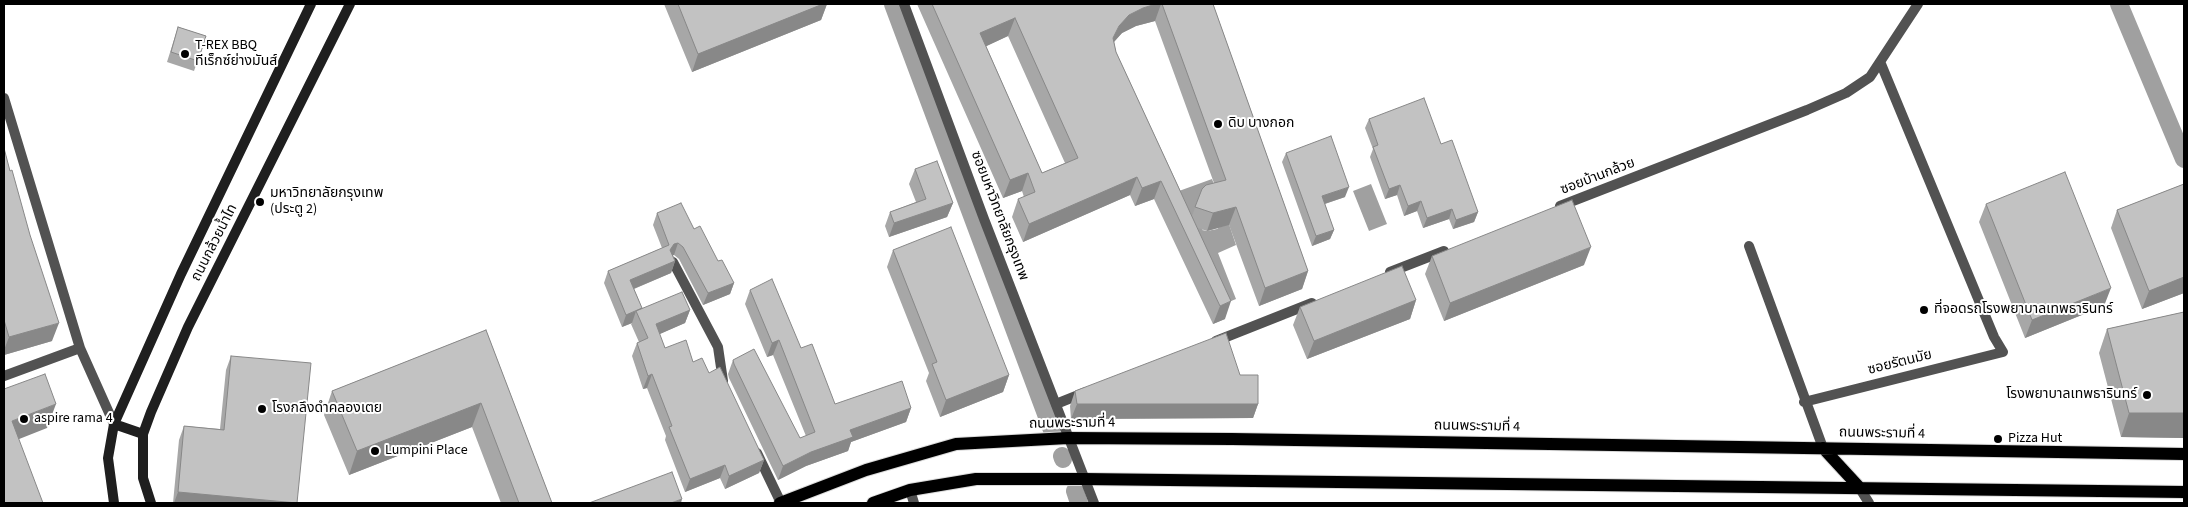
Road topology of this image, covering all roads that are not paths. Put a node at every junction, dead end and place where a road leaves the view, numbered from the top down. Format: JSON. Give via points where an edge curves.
{"nodes":[{"id":1,"x":311,"y":4,"type":"edge"},
{"id":2,"x":350,"y":4,"type":"edge"},
{"id":3,"x":904,"y":4,"type":"edge"},
{"id":4,"x":1918,"y":4,"type":"edge"},
{"id":5,"x":1880,"y":64,"type":"junction"},
{"id":6,"x":4,"y":98,"type":"edge"},
{"id":7,"x":1546,"y":212,"type":"edge"},
{"id":8,"x":1748,"y":246,"type":"dead end"},
{"id":9,"x":1455,"y":247,"type":"edge"},
{"id":10,"x":673,"y":262,"type":"edge"},
{"id":11,"x":1382,"y":276,"type":"edge"},
{"id":12,"x":1318,"y":301,"type":"edge"},
{"id":13,"x":1210,"y":343,"type":"edge"},
{"id":14,"x":80,"y":348,"type":"junction"},
{"id":15,"x":4,"y":376,"type":"edge"},
{"id":16,"x":726,"y":388,"type":"edge"},
{"id":17,"x":1092,"y":389,"type":"edge"},
{"id":18,"x":1804,"y":402,"type":"junction"},
{"id":19,"x":1056,"y":404,"type":"junction"},
{"id":20,"x":114,"y":424,"type":"junction"},
{"id":21,"x":143,"y":434,"type":"junction"},
{"id":22,"x":1068,"y":438,"type":"junction"},
{"id":23,"x":751,"y":439,"type":"edge"},
{"id":24,"x":1823,"y":448,"type":"junction"},
{"id":25,"x":2184,"y":454,"type":"edge"},
{"id":26,"x":1084,"y":479,"type":"junction"},
{"id":27,"x":1859,"y":488,"type":"junction"},
{"id":28,"x":910,"y":490,"type":"junction"},
{"id":29,"x":2184,"y":492,"type":"edge"},
{"id":30,"x":114,"y":503,"type":"edge"},
{"id":31,"x":151,"y":503,"type":"edge"},
{"id":32,"x":780,"y":503,"type":"edge"},
{"id":33,"x":873,"y":503,"type":"edge"},
{"id":34,"x":914,"y":503,"type":"edge"},
{"id":35,"x":1094,"y":503,"type":"edge"},
{"id":36,"x":1869,"y":503,"type":"edge"}],
"edges":[{"from":1,"to":20,"type":"main road","name":"ถนนกล้วยน้ำไท","via":[[181,274]]},
{"from":2,"to":21,"type":"main road","name":"ถนนกล้วยน้ำไท","via":[[188,327]]},
{"from":3,"to":19,"type":"street","name":"ซอยมหาวิทยาลัยกรุงเทพ"},
{"from":4,"to":5,"type":"street","name":"ซอยบ้านกล้วย"},
{"from":5,"to":7,"type":"street","name":"ซอยบ้านกล้วย","via":[[1870,77],[1846,93]]},
{"from":5,"to":18,"type":"street","name":"ซอยรัตนมัย","via":[[2003,352]]},
{"from":6,"to":14,"type":"street"},
{"from":8,"to":18,"type":"street"},
{"from":9,"to":11,"type":"street"},
{"from":10,"to":16,"type":"street","via":[[718,347]]},
{"from":12,"to":13,"type":"street"},
{"from":14,"to":15,"type":"street"},
{"from":14,"to":20,"type":"street"},
{"from":17,"to":19,"type":"street"},
{"from":18,"to":24,"type":"street"},
{"from":19,"to":22,"type":"street","name":"ซอยมหาวิทยาลัยกรุงเทพ"},
{"from":20,"to":21,"type":"main road"},
{"from":20,"to":30,"type":"main road","name":"ถนนกล้วยน้ำไท","via":[[108,458]]},
{"from":21,"to":31,"type":"main road","name":"ถนนกล้วยน้ำไท","via":[[143,478]]},
{"from":22,"to":24,"type":"main road","name":"ถนนพระรามที่ 4"},
{"from":22,"to":26,"type":"street","name":"ซอยมหาวิทยาลัยกรุงเทพ"},
{"from":22,"to":32,"type":"main road","name":"ถนนพระรามที่ 4","via":[[956,444],[866,470]]},
{"from":23,"to":32,"type":"street"},
{"from":24,"to":25,"type":"main road","name":"ถนนพระรามที่ 4"},
{"from":24,"to":27,"type":"main road"},
{"from":26,"to":27,"type":"main road"},
{"from":26,"to":28,"type":"main road","via":[[976,479]]},
{"from":26,"to":35,"type":"street","name":"ซอยมหาวิทยาลัยกรุงเทพ"},
{"from":27,"to":29,"type":"main road"},
{"from":27,"to":36,"type":"street"},
{"from":28,"to":33,"type":"main road"},
{"from":28,"to":34,"type":"street"}]}
